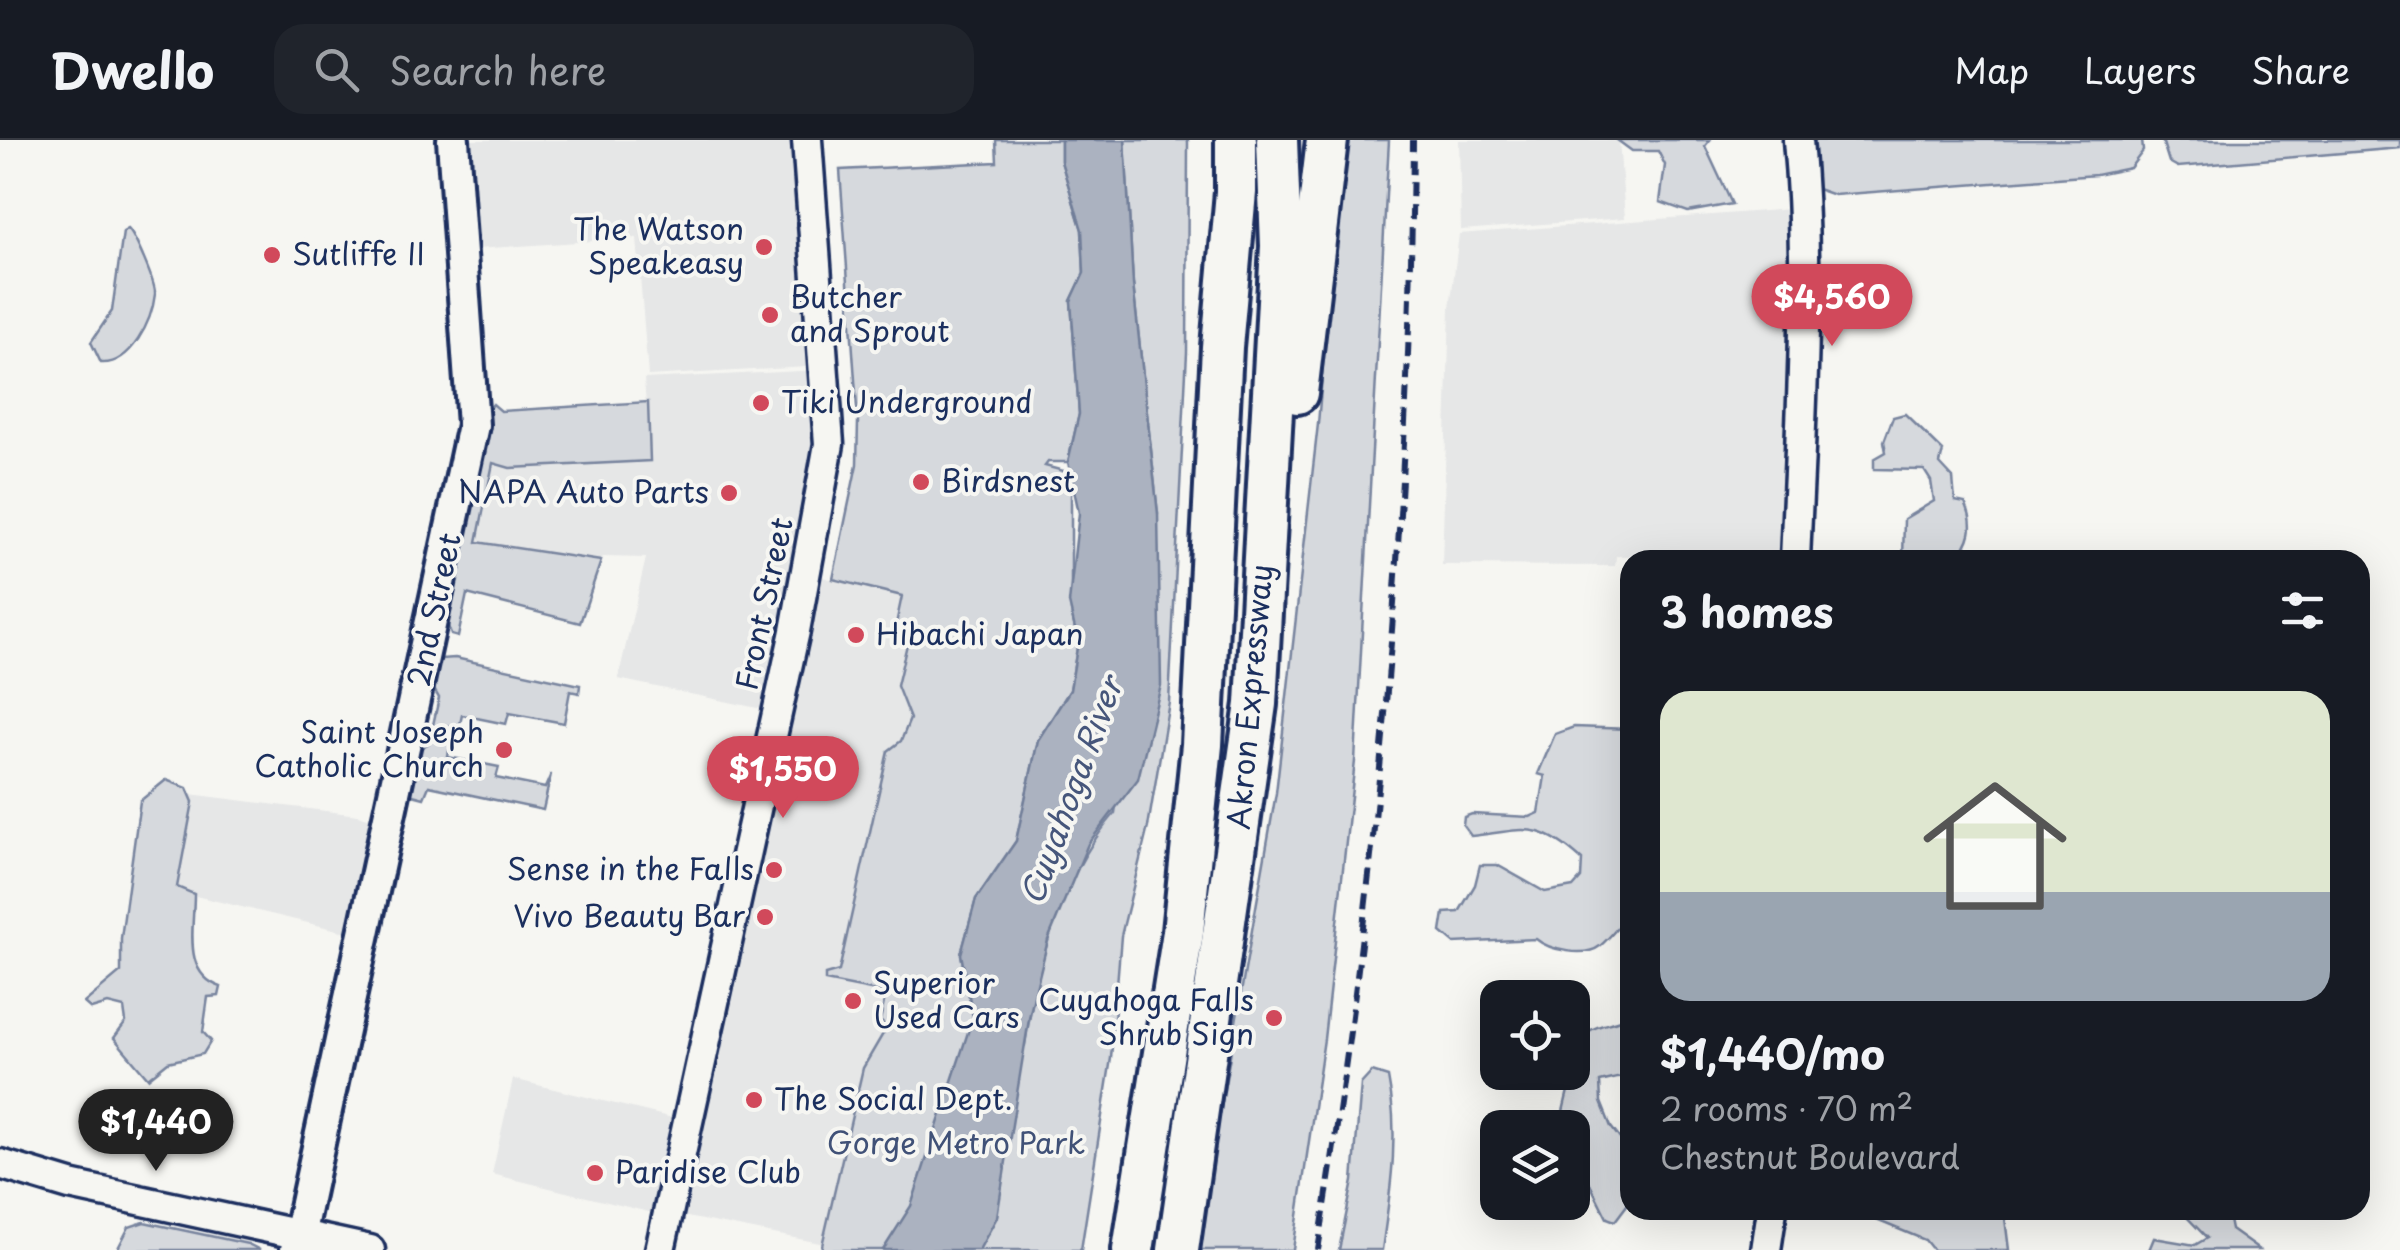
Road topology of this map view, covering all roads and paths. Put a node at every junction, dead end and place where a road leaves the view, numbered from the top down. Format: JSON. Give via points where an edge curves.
{"nodes":[{"id":1,"x":453,"y":140,"type":"edge"},
{"id":2,"x":807,"y":140,"type":"edge"},
{"id":3,"x":1212,"y":140,"type":"edge"},
{"id":4,"x":1236,"y":140,"type":"edge"},
{"id":5,"x":1277,"y":140,"type":"edge"},
{"id":6,"x":1327,"y":140,"type":"edge"},
{"id":7,"x":1798,"y":140,"type":"edge"},
{"id":8,"x":1222,"y":347,"type":"junction"},
{"id":9,"x":1795,"y":550,"type":"edge"},
{"id":10,"x":1256,"y":704,"type":"junction"},
{"id":11,"x":0,"y":1164,"type":"edge"},
{"id":12,"x":1770,"y":1220,"type":"edge"},
{"id":13,"x":298,"y":1242,"type":"edge"},
{"id":14,"x":370,"y":1250,"type":"edge"},
{"id":15,"x":660,"y":1250,"type":"edge"},
{"id":16,"x":1133,"y":1250,"type":"edge"},
{"id":17,"x":1178,"y":1250,"type":"edge"},
{"id":18,"x":1766,"y":1250,"type":"edge"}],
"edges":[{"from":1,"to":13,"type":"main road","name":"2nd Street","via":[[472,426]]},
{"from":2,"to":15,"type":"street","name":"Front Street","via":[[829,444],[795,632]]},
{"from":3,"to":8,"type":"highway"},
{"from":4,"to":8,"type":"highway","name":"Akron Expressway"},
{"from":5,"to":10,"type":"highway","name":"Akron Expressway","via":[[1281,246]]},
{"from":6,"to":10,"type":"highway"},
{"from":7,"to":9,"type":"street","via":[[1804,324]]},
{"from":8,"to":16,"type":"highway","name":"Akron Expressway","via":[[1200,764],[1183,932]]},
{"from":10,"to":17,"type":"highway","name":"Akron Expressway"},
{"from":11,"to":13,"type":"street"},
{"from":12,"to":18,"type":"street"},
{"from":13,"to":14,"type":"street"}]}
